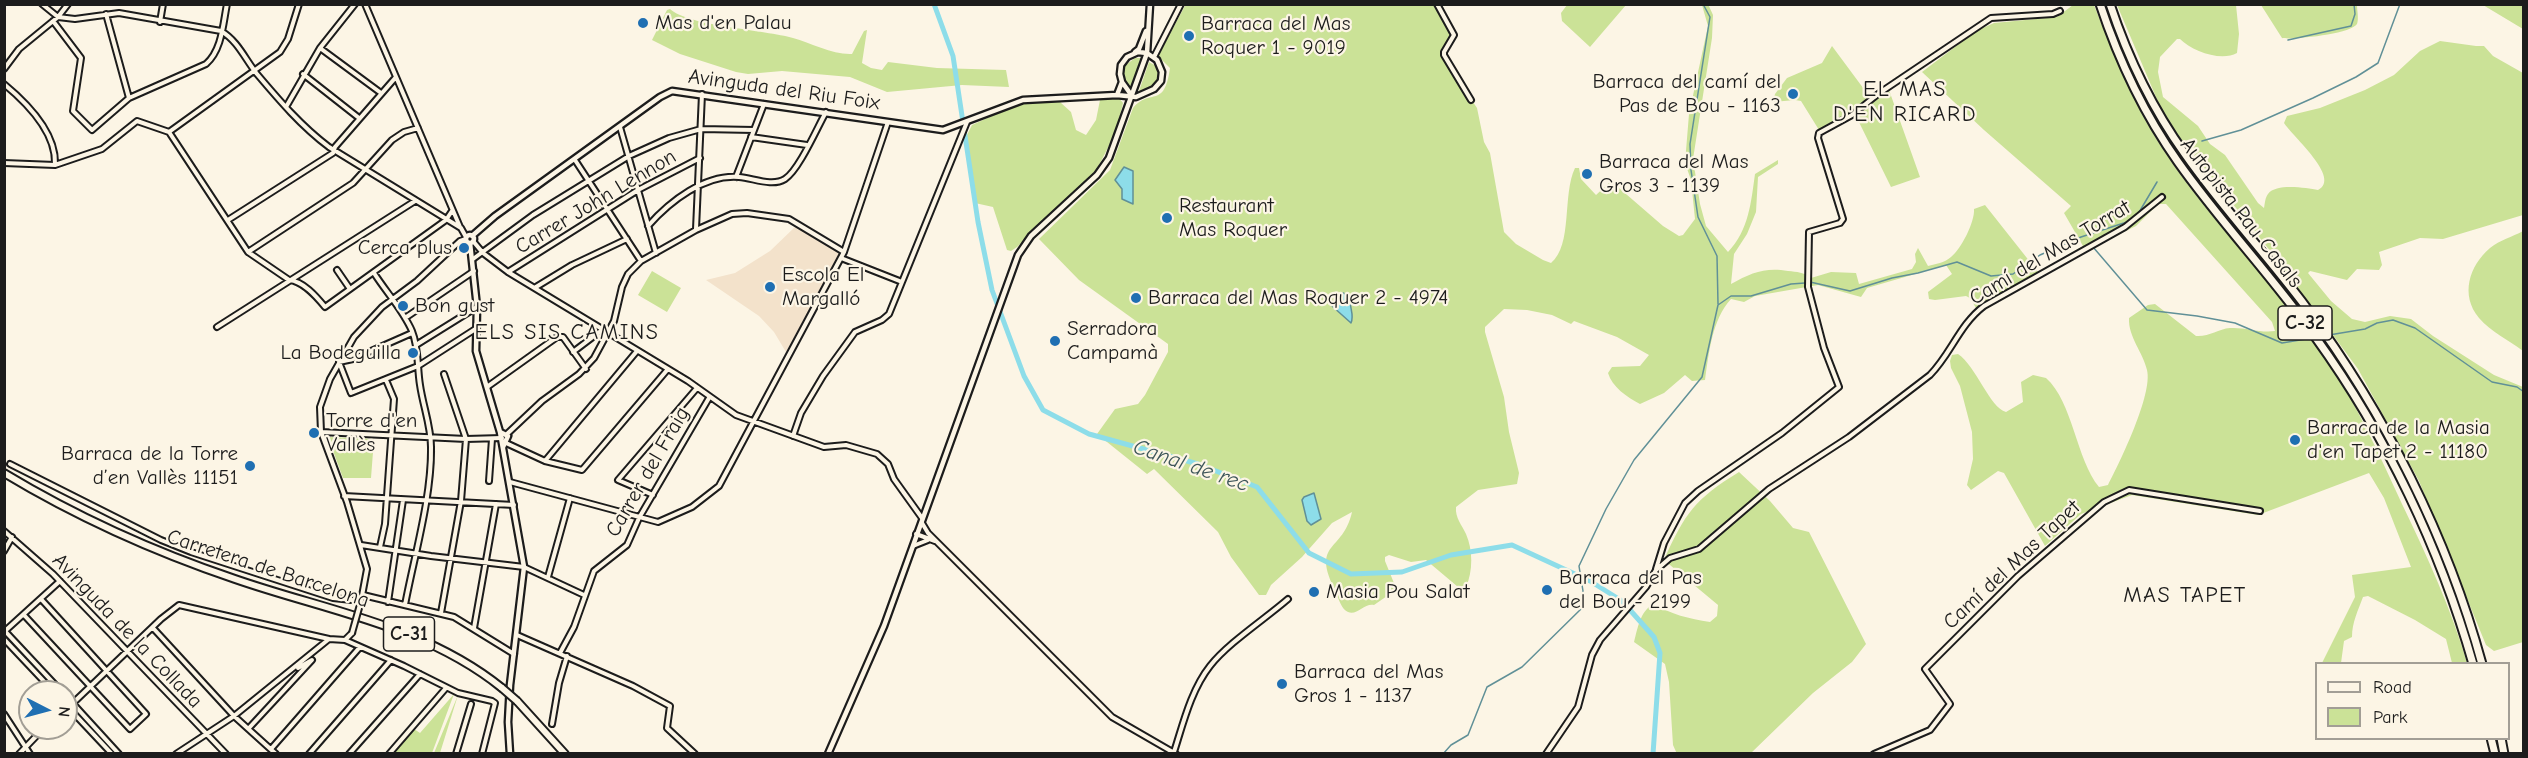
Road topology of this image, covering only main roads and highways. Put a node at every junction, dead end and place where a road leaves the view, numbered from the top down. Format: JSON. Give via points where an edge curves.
{"nodes":[{"id":1,"x":2100,"y":4,"type":"edge"},
{"id":2,"x":2110,"y":4,"type":"edge"},
{"id":3,"x":4,"y":473,"type":"edge"},
{"id":4,"x":2473,"y":662,"type":"edge"},
{"id":5,"x":2482,"y":662,"type":"edge"},
{"id":6,"x":565,"y":753,"type":"edge"}],
"edges":[{"from":1,"to":4,"type":"highway","name":"Autopista Pau Casals","number":"C-32","via":[[2130,80],[2162,137],[2317,339],[2369,422],[2435,555]]},
{"from":2,"to":5,"type":"highway","name":"Autopista Pau Casals","number":"C-32","via":[[2136,71],[2160,117],[2210,188],[2305,306],[2381,424],[2445,554]]},
{"from":3,"to":6,"type":"highway","name":"Carretera de Barcelona","number":"C-31","bridge":true,"via":[[100,525],[188,562],[420,638],[461,659],[502,688]]}]}
